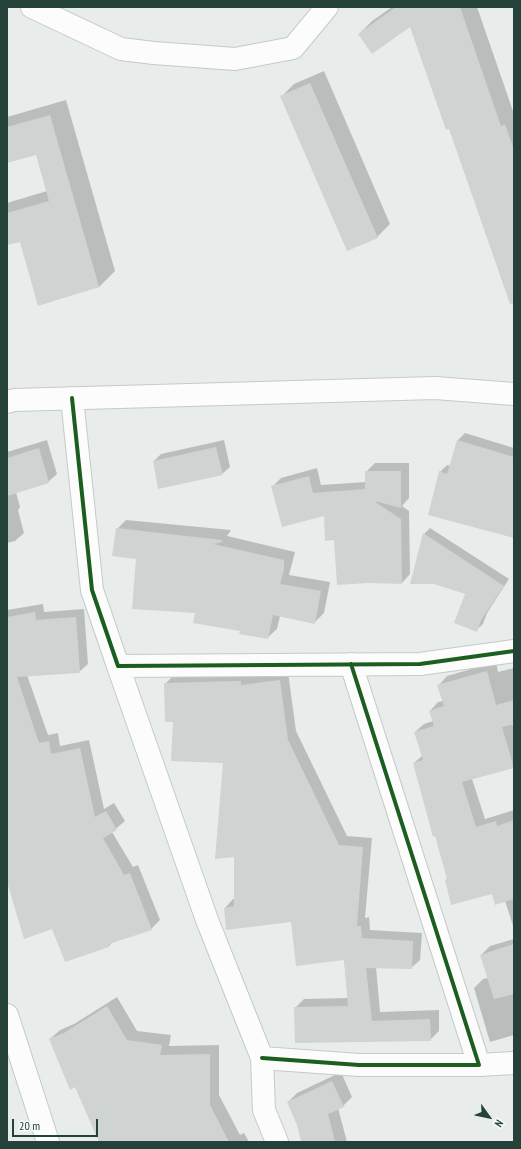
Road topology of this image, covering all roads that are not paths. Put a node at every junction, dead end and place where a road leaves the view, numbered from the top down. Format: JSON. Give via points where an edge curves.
{"nodes":[{"id":1,"x":32,"y":7,"type":"edge"},
{"id":2,"x":327,"y":7,"type":"edge"},
{"id":3,"x":514,"y":394,"type":"edge"},
{"id":4,"x":72,"y":398,"type":"junction"},
{"id":5,"x":7,"y":402,"type":"edge"},
{"id":6,"x":514,"y":651,"type":"edge"},
{"id":7,"x":351,"y":664,"type":"junction"},
{"id":8,"x":118,"y":666,"type":"junction"},
{"id":9,"x":7,"y":1014,"type":"edge"},
{"id":10,"x":262,"y":1058,"type":"junction"},
{"id":11,"x":514,"y":1063,"type":"edge"},
{"id":12,"x":478,"y":1065,"type":"junction"},
{"id":13,"x":48,"y":1142,"type":"edge"},
{"id":14,"x":277,"y":1142,"type":"edge"}],
"edges":[{"from":1,"to":2,"type":"street","via":[[121,49],[235,59],[293,48]]},
{"from":3,"to":4,"type":"street","via":[[435,388]]},
{"from":4,"to":5,"type":"street"},
{"from":4,"to":8,"type":"street","via":[[92,590]]},
{"from":6,"to":7,"type":"street","via":[[420,664]]},
{"from":7,"to":8,"type":"street"},
{"from":7,"to":12,"type":"street"},
{"from":8,"to":10,"type":"street","via":[[207,920]]},
{"from":9,"to":13,"type":"street"},
{"from":10,"to":12,"type":"street","via":[[359,1064]]},
{"from":10,"to":14,"type":"street","via":[[264,1110]]},
{"from":11,"to":12,"type":"street"}]}
